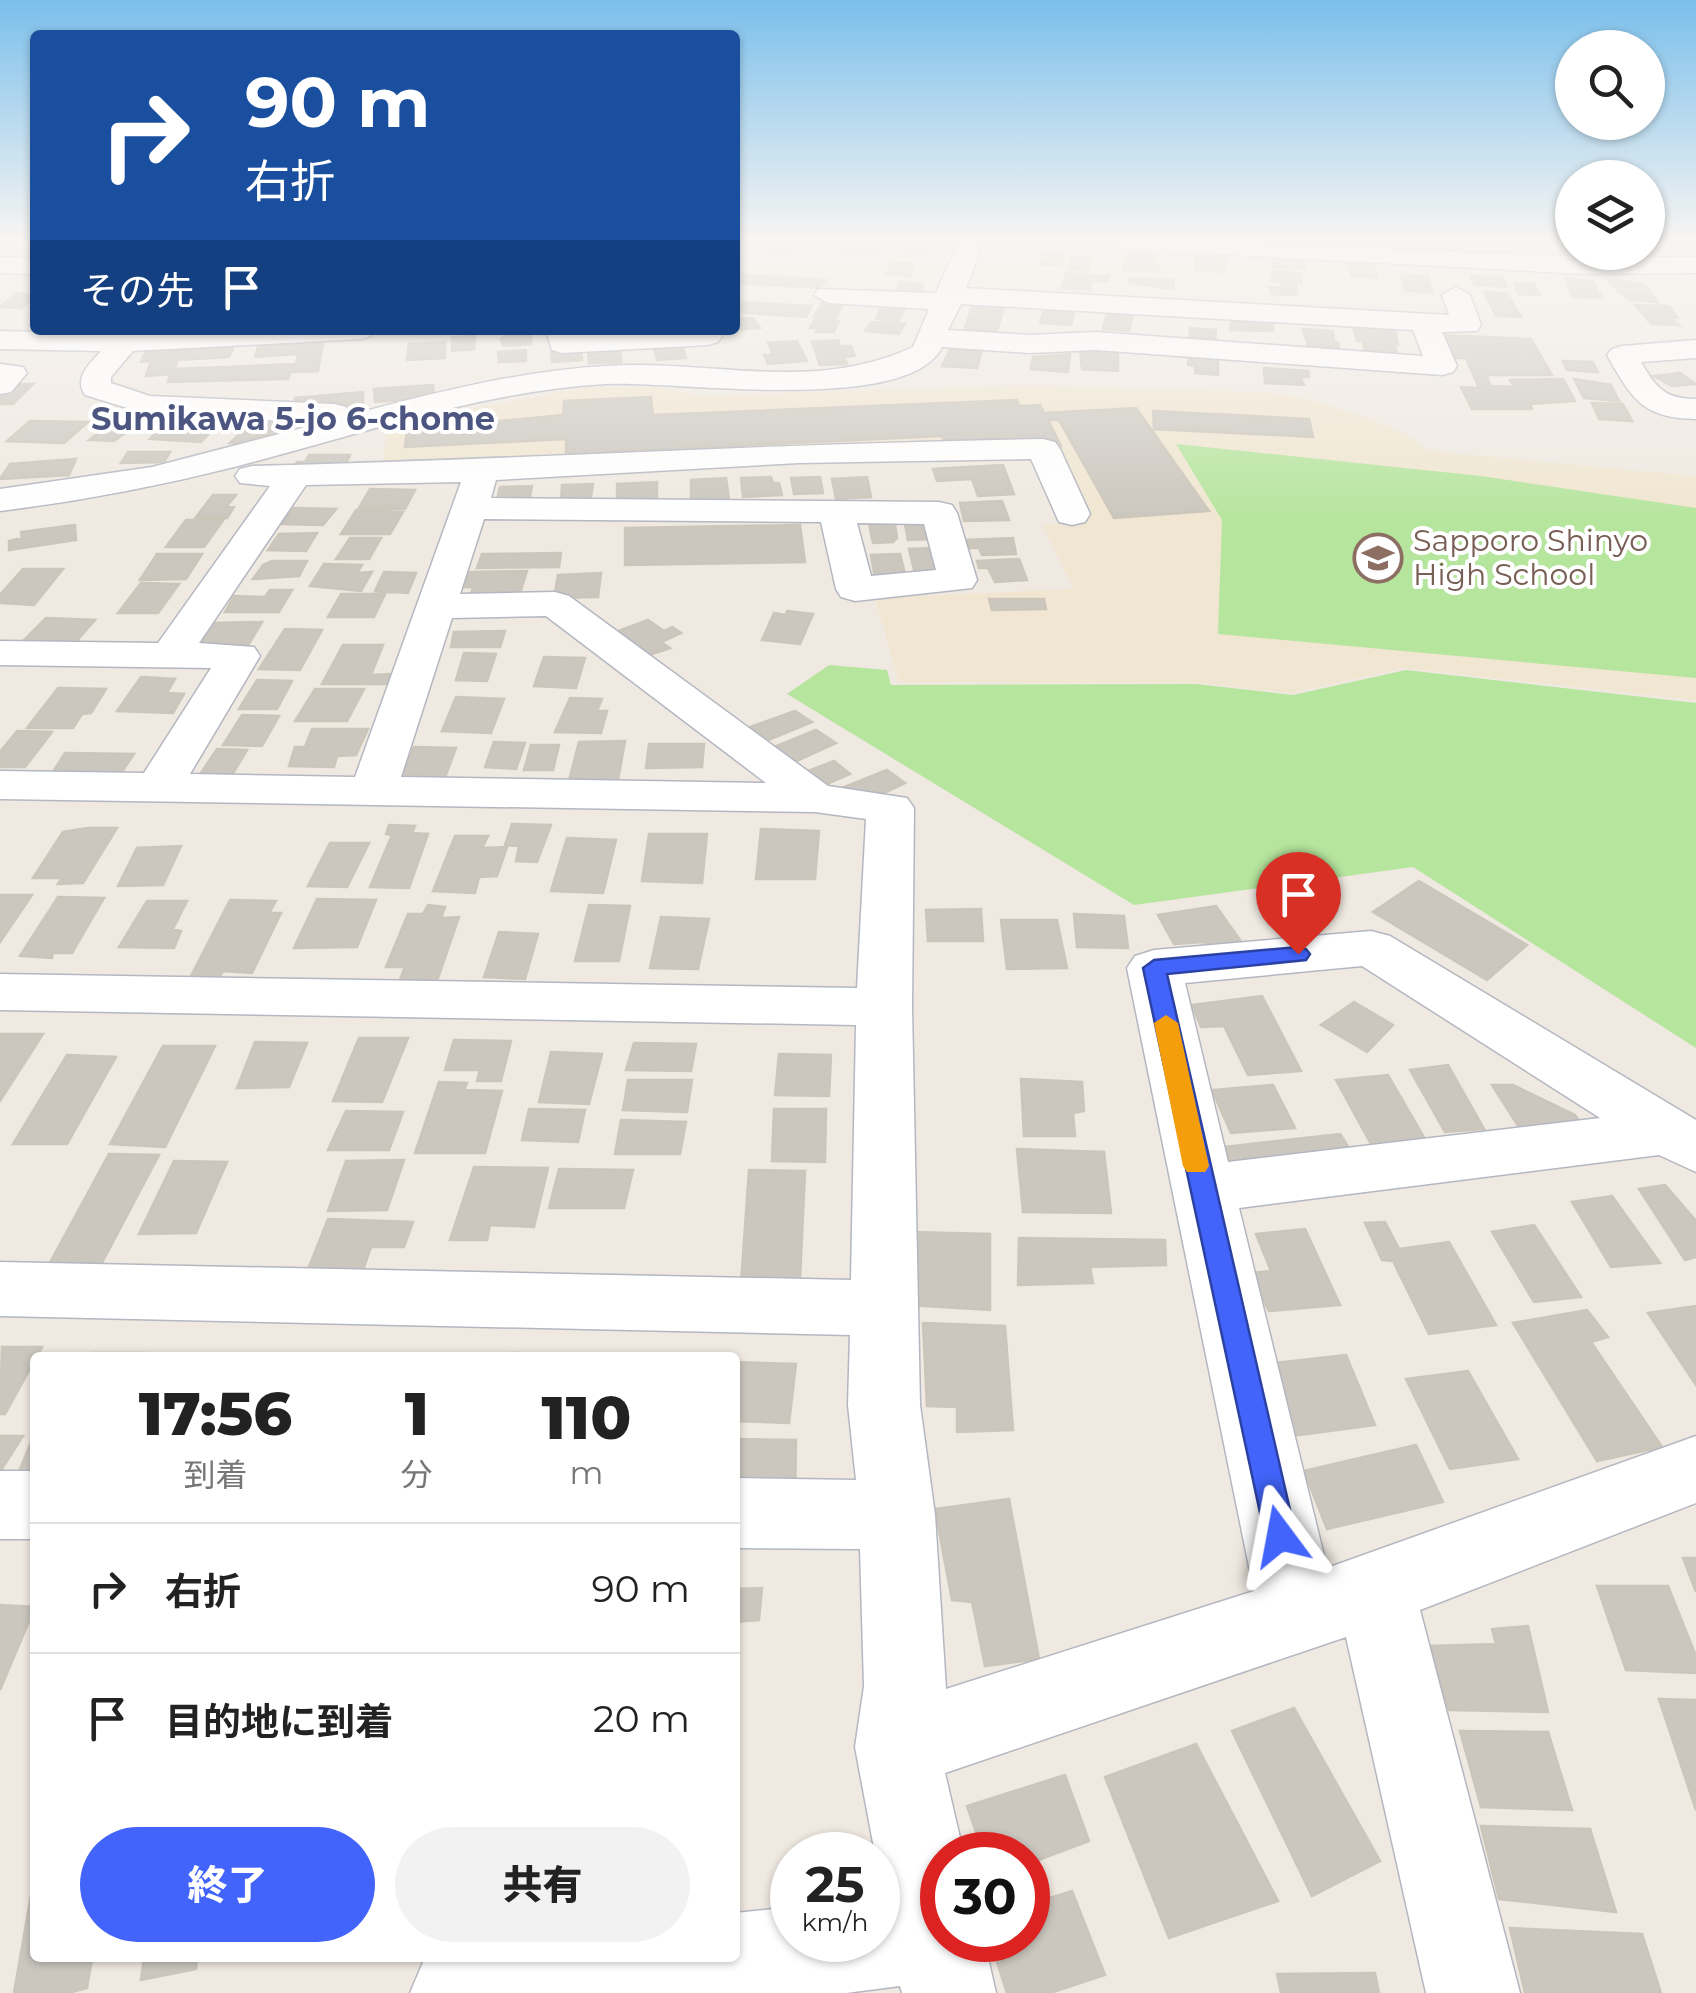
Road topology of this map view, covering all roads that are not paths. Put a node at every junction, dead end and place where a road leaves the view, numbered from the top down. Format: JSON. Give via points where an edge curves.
{"nodes":[{"id":1,"x":916,"y":334,"type":"edge"},
{"id":2,"x":1429,"y":334,"type":"edge"},
{"id":3,"x":39,"y":335,"type":"edge"},
{"id":4,"x":174,"y":335,"type":"edge"},
{"id":5,"x":561,"y":335,"type":"edge"},
{"id":6,"x":681,"y":335,"type":"edge"},
{"id":7,"x":707,"y":335,"type":"edge"},
{"id":8,"x":933,"y":336,"type":"junction"},
{"id":9,"x":124,"y":343,"type":"junction"},
{"id":10,"x":1696,"y":348,"type":"edge"},
{"id":11,"x":0,"y":373,"type":"edge"},
{"id":12,"x":714,"y":380,"type":"junction"},
{"id":13,"x":0,"y":385,"type":"edge"},
{"id":14,"x":1696,"y":409,"type":"edge"},
{"id":15,"x":235,"y":412,"type":"junction"},
{"id":16,"x":108,"y":416,"type":"dead end"},
{"id":17,"x":390,"y":416,"type":"junction"},
{"id":18,"x":296,"y":474,"type":"junction"},
{"id":19,"x":101,"y":488,"type":"junction"},
{"id":20,"x":478,"y":489,"type":"junction"},
{"id":21,"x":0,"y":500,"type":"edge"},
{"id":22,"x":836,"y":510,"type":"dead end"},
{"id":23,"x":1072,"y":514,"type":"dead end"},
{"id":24,"x":436,"y":606,"type":"junction"},
{"id":25,"x":0,"y":653,"type":"edge"},
{"id":26,"x":170,"y":655,"type":"junction"},
{"id":27,"x":0,"y":784,"type":"edge"},
{"id":28,"x":159,"y":787,"type":"junction"},
{"id":29,"x":374,"y":791,"type":"junction"},
{"id":30,"x":815,"y":798,"type":"junction"},
{"id":31,"x":0,"y":992,"type":"edge"},
{"id":32,"x":884,"y":1007,"type":"junction"},
{"id":33,"x":1682,"y":1141,"type":"edge"},
{"id":34,"x":1201,"y":1189,"type":"junction"},
{"id":35,"x":0,"y":1289,"type":"edge"},
{"id":36,"x":884,"y":1308,"type":"junction"},
{"id":37,"x":1696,"y":1470,"type":"edge"},
{"id":38,"x":0,"y":1505,"type":"edge"},
{"id":39,"x":30,"y":1505,"type":"edge"},
{"id":40,"x":740,"y":1513,"type":"edge"},
{"id":41,"x":897,"y":1515,"type":"junction"},
{"id":42,"x":1336,"y":1602,"type":"junction"},
{"id":43,"x":897,"y":1748,"type":"junction"},
{"id":44,"x":942,"y":1964,"type":"edge"},
{"id":45,"x":458,"y":1993,"type":"edge"},
{"id":46,"x":1472,"y":1993,"type":"edge"}],
"edges":[{"from":1,"to":8,"type":"street"},
{"from":2,"to":8,"type":"street","via":[[1448,379],[1096,341],[1029,344]]},
{"from":3,"to":9,"type":"street"},
{"from":4,"to":9,"type":"street"},
{"from":5,"to":6,"type":"street","via":[[562,344]]},
{"from":7,"to":12,"type":"street"},
{"from":8,"to":12,"type":"street","via":[[914,359],[857,374],[796,382]]},
{"from":9,"to":15,"type":"street","via":[[96,376],[96,388],[147,404]]},
{"from":10,"to":14,"type":"street","via":[[1622,355],[1648,398],[1665,410]]},
{"from":11,"to":13,"type":"street","via":[[12,373]]},
{"from":12,"to":17,"type":"street","via":[[605,375]]},
{"from":15,"to":16,"type":"street"},
{"from":15,"to":17,"type":"street"},
{"from":17,"to":19,"type":"street"},
{"from":18,"to":19,"type":"street"},
{"from":18,"to":20,"type":"street"},
{"from":18,"to":26,"type":"street"},
{"from":19,"to":21,"type":"street"},
{"from":20,"to":22,"type":"street"},
{"from":20,"to":23,"type":"street","via":[[799,454],[1042,449]]},
{"from":20,"to":24,"type":"street"},
{"from":24,"to":29,"type":"street"},
{"from":24,"to":30,"type":"street","via":[[555,604]]},
{"from":25,"to":26,"type":"street"},
{"from":26,"to":28,"type":"street","via":[[239,656]]},
{"from":27,"to":28,"type":"street"},
{"from":28,"to":29,"type":"street"},
{"from":29,"to":30,"type":"street"},
{"from":30,"to":32,"type":"street","via":[[890,808]]},
{"from":31,"to":32,"type":"street"},
{"from":32,"to":36,"type":"street"},
{"from":33,"to":34,"type":"street"},
{"from":33,"to":34,"type":"street","via":[[1370,948],[1154,968]]},
{"from":34,"to":42,"type":"street"},
{"from":35,"to":36,"type":"street"},
{"from":36,"to":41,"type":"street","via":[[884,1405]]},
{"from":37,"to":42,"type":"street"},
{"from":38,"to":39,"type":"street"},
{"from":40,"to":41,"type":"street"},
{"from":41,"to":43,"type":"street","via":[[905,1686]]},
{"from":42,"to":43,"type":"street"},
{"from":42,"to":46,"type":"street"},
{"from":43,"to":44,"type":"street"},
{"from":44,"to":45,"type":"street"}]}
